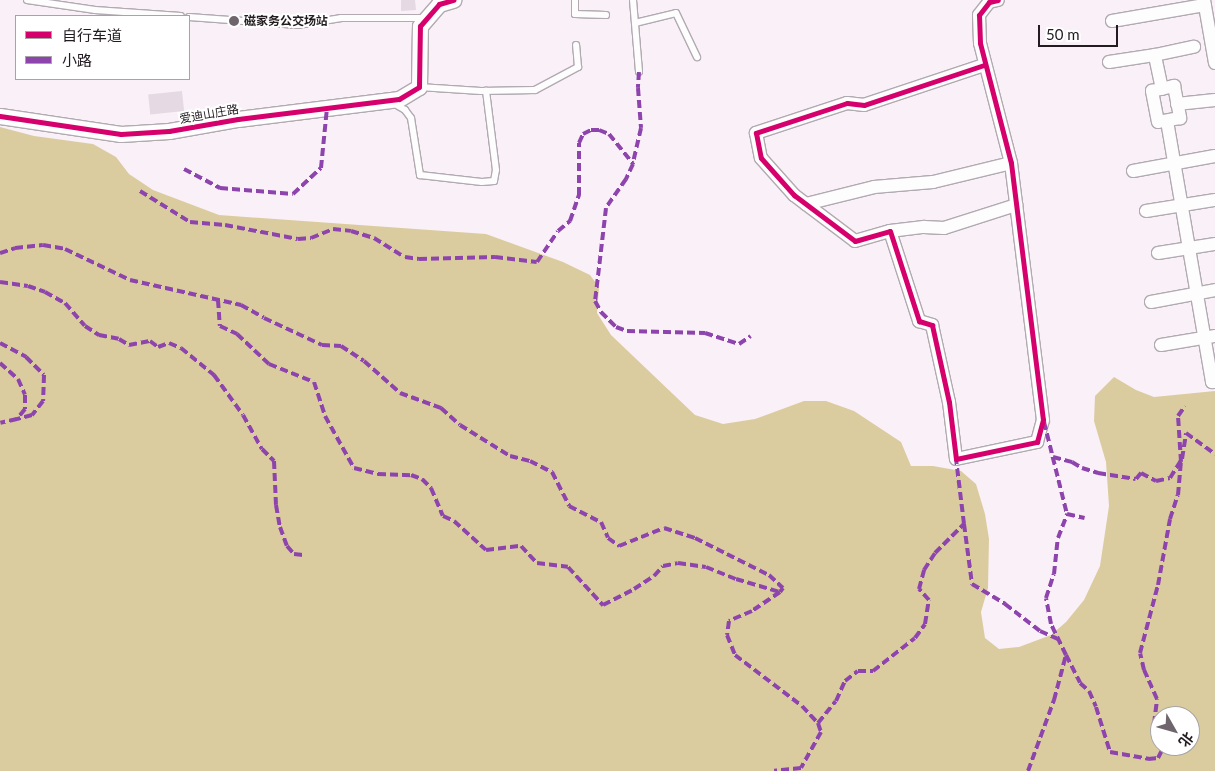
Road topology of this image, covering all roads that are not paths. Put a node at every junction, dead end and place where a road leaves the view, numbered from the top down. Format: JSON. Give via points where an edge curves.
{"nodes":[{"id":1,"x":27,"y":0,"type":"edge"},
{"id":2,"x":453,"y":0,"type":"edge"},
{"id":3,"x":575,"y":0,"type":"edge"},
{"id":4,"x":633,"y":0,"type":"edge"},
{"id":5,"x":998,"y":0,"type":"edge"},
{"id":6,"x":1204,"y":2,"type":"edge"},
{"id":7,"x":166,"y":15,"type":"edge"},
{"id":8,"x":606,"y":15,"type":"dead end"},
{"id":9,"x":190,"y":17,"type":"edge"},
{"id":10,"x":427,"y":18,"type":"junction"},
{"id":11,"x":1112,"y":21,"type":"dead end"},
{"id":12,"x":635,"y":24,"type":"junction"},
{"id":13,"x":576,"y":45,"type":"dead end"},
{"id":14,"x":1194,"y":47,"type":"dead end"},
{"id":15,"x":1155,"y":54,"type":"junction"},
{"id":16,"x":697,"y":57,"type":"dead end"},
{"id":17,"x":1109,"y":62,"type":"dead end"},
{"id":18,"x":1215,"y":63,"type":"edge"},
{"id":19,"x":984,"y":65,"type":"junction"},
{"id":20,"x":639,"y":72,"type":"dead end"},
{"id":21,"x":419,"y":88,"type":"junction"},
{"id":22,"x":1162,"y":89,"type":"junction"},
{"id":23,"x":486,"y":91,"type":"junction"},
{"id":24,"x":388,"y":100,"type":"junction"},
{"id":25,"x":1215,"y":100,"type":"edge"},
{"id":26,"x":1177,"y":104,"type":"junction"},
{"id":27,"x":0,"y":116,"type":"edge"},
{"id":28,"x":1168,"y":121,"type":"junction"},
{"id":29,"x":1215,"y":156,"type":"edge"},
{"id":30,"x":1011,"y":163,"type":"junction"},
{"id":31,"x":1175,"y":163,"type":"junction"},
{"id":32,"x":1133,"y":170,"type":"dead end"},
{"id":33,"x":1215,"y":200,"type":"edge"},
{"id":34,"x":806,"y":204,"type":"junction"},
{"id":35,"x":1016,"y":205,"type":"junction"},
{"id":36,"x":1182,"y":205,"type":"junction"},
{"id":37,"x":1146,"y":211,"type":"dead end"},
{"id":38,"x":890,"y":231,"type":"junction"},
{"id":39,"x":1215,"y":244,"type":"edge"},
{"id":40,"x":1189,"y":248,"type":"junction"},
{"id":41,"x":1158,"y":253,"type":"dead end"},
{"id":42,"x":1215,"y":290,"type":"edge"},
{"id":43,"x":1196,"y":293,"type":"junction"},
{"id":44,"x":1151,"y":302,"type":"dead end"},
{"id":45,"x":1209,"y":337,"type":"edge"},
{"id":46,"x":1161,"y":345,"type":"dead end"},
{"id":47,"x":1215,"y":382,"type":"edge"}],
"edges":[{"from":1,"to":7,"type":"lane","via":[[95,10]]},
{"from":2,"to":10,"type":"street","via":[[439,4]]},
{"from":3,"to":8,"type":"lane","via":[[575,14]]},
{"from":4,"to":12,"type":"lane"},
{"from":5,"to":19,"type":"street","via":[[989,2],[979,15]]},
{"from":6,"to":11,"type":"street"},
{"from":6,"to":18,"type":"street"},
{"from":9,"to":10,"type":"lane","via":[[298,25],[341,18]]},
{"from":10,"to":21,"type":"street","via":[[420,26]]},
{"from":12,"to":16,"type":"lane","via":[[676,14]]},
{"from":12,"to":20,"type":"lane"},
{"from":13,"to":23,"type":"lane","via":[[578,67],[535,90]]},
{"from":14,"to":15,"type":"street"},
{"from":15,"to":17,"type":"street"},
{"from":15,"to":22,"type":"street"},
{"from":19,"to":30,"type":"street"},
{"from":19,"to":34,"type":"street","via":[[864,105],[847,103],[756,133],[761,158]]},
{"from":21,"to":23,"type":"lane"},
{"from":21,"to":24,"type":"street","name":"爱迪山庄路","via":[[399,99]]},
{"from":22,"to":26,"type":"street","via":[[1174,86]]},
{"from":22,"to":28,"type":"street","via":[[1152,91],[1158,122]]},
{"from":23,"to":24,"type":"lane","via":[[496,170],[494,180],[482,182],[420,175],[411,118],[406,110]]},
{"from":24,"to":27,"type":"street","name":"爱迪山庄路","via":[[121,134]]},
{"from":25,"to":26,"type":"street"},
{"from":26,"to":28,"type":"street","via":[[1180,118]]},
{"from":28,"to":31,"type":"street"},
{"from":29,"to":31,"type":"street"},
{"from":30,"to":34,"type":"street","via":[[941,180],[874,187]]},
{"from":30,"to":35,"type":"street"},
{"from":31,"to":32,"type":"street"},
{"from":31,"to":36,"type":"street"},
{"from":33,"to":36,"type":"street"},
{"from":34,"to":38,"type":"street","via":[[855,241]]},
{"from":35,"to":38,"type":"street","via":[[944,228]]},
{"from":35,"to":38,"type":"street","via":[[1043,420],[1037,442],[956,459],[949,402],[932,325],[918,321]]},
{"from":36,"to":37,"type":"street"},
{"from":36,"to":40,"type":"street"},
{"from":39,"to":40,"type":"street"},
{"from":40,"to":41,"type":"street"},
{"from":40,"to":43,"type":"street"},
{"from":42,"to":43,"type":"street"},
{"from":43,"to":44,"type":"street"},
{"from":43,"to":45,"type":"street"},
{"from":45,"to":46,"type":"street"},
{"from":45,"to":47,"type":"street","via":[[1212,382]]}]}
